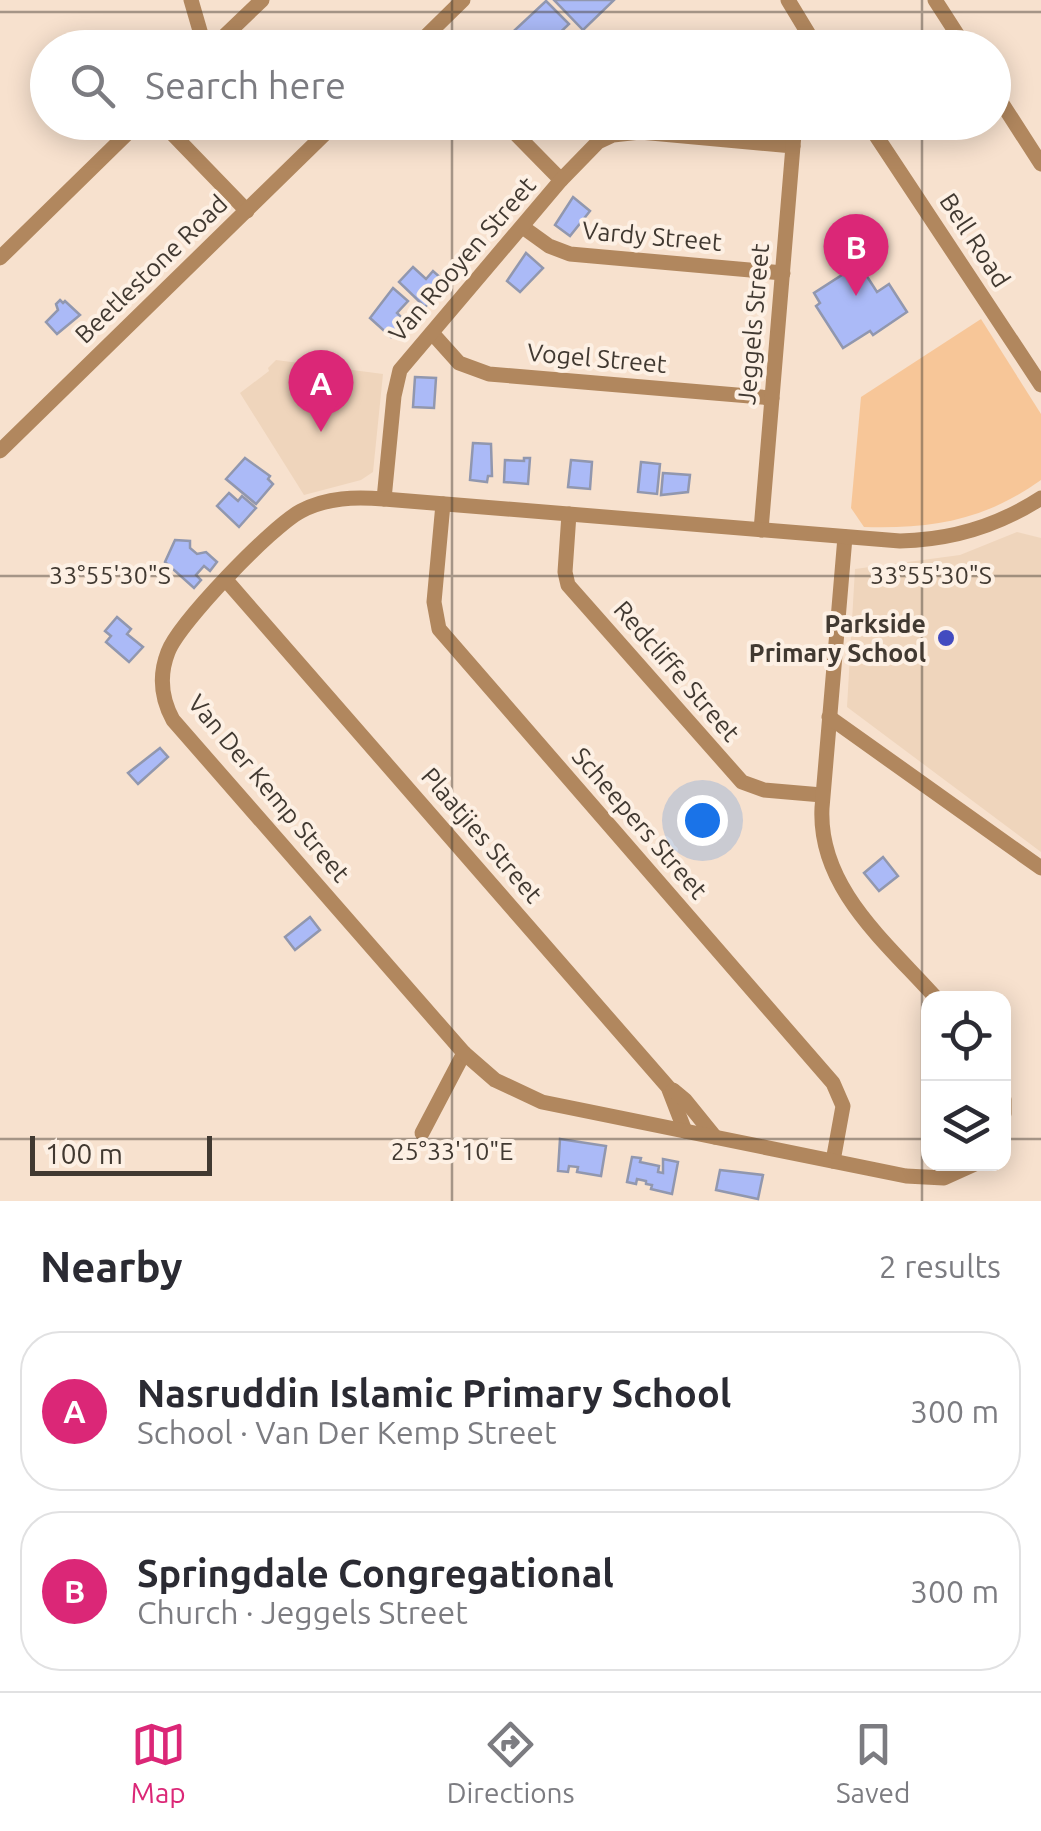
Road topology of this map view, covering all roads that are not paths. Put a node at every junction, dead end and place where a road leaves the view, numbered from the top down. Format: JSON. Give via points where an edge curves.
{"nodes":[{"id":1,"x":191,"y":0,"type":"edge"},
{"id":2,"x":262,"y":0,"type":"edge"},
{"id":3,"x":463,"y":0,"type":"edge"},
{"id":4,"x":788,"y":0,"type":"edge"},
{"id":5,"x":935,"y":0,"type":"edge"},
{"id":6,"x":202,"y":30,"type":"edge"},
{"id":7,"x":229,"y":30,"type":"edge"},
{"id":8,"x":436,"y":30,"type":"edge"},
{"id":9,"x":802,"y":30,"type":"edge"},
{"id":10,"x":954,"y":30,"type":"edge"},
{"id":11,"x":1011,"y":117,"type":"edge"},
{"id":12,"x":121,"y":140,"type":"edge"},
{"id":13,"x":179,"y":140,"type":"edge"},
{"id":14,"x":319,"y":140,"type":"edge"},
{"id":15,"x":522,"y":140,"type":"edge"},
{"id":16,"x":604,"y":140,"type":"edge"},
{"id":17,"x":722,"y":140,"type":"edge"},
{"id":18,"x":793,"y":140,"type":"edge"},
{"id":19,"x":880,"y":140,"type":"edge"},
{"id":20,"x":792,"y":146,"type":"junction"},
{"id":21,"x":1041,"y":164,"type":"edge"},
{"id":22,"x":561,"y":180,"type":"junction"},
{"id":23,"x":246,"y":211,"type":"junction"},
{"id":24,"x":524,"y":228,"type":"junction"},
{"id":25,"x":0,"y":258,"type":"edge"},
{"id":26,"x":783,"y":273,"type":"junction"},
{"id":27,"x":433,"y":334,"type":"junction"},
{"id":28,"x":1041,"y":349,"type":"edge"},
{"id":29,"x":1024,"y":360,"type":"junction"},
{"id":30,"x":1041,"y":385,"type":"edge"},
{"id":31,"x":772,"y":398,"type":"junction"},
{"id":32,"x":0,"y":450,"type":"edge"},
{"id":33,"x":384,"y":499,"type":"junction"},
{"id":34,"x":443,"y":504,"type":"junction"},
{"id":35,"x":1039,"y":504,"type":"edge"},
{"id":36,"x":569,"y":514,"type":"junction"},
{"id":37,"x":761,"y":530,"type":"junction"},
{"id":38,"x":844,"y":537,"type":"junction"},
{"id":39,"x":226,"y":580,"type":"junction"},
{"id":40,"x":830,"y":716,"type":"junction"},
{"id":41,"x":822,"y":795,"type":"junction"},
{"id":42,"x":1041,"y":868,"type":"edge"},
{"id":43,"x":930,"y":991,"type":"edge"},
{"id":44,"x":464,"y":1053,"type":"junction"},
{"id":45,"x":670,"y":1088,"type":"junction"},
{"id":46,"x":685,"y":1131,"type":"junction"},
{"id":47,"x":422,"y":1133,"type":"dead end"},
{"id":48,"x":715,"y":1137,"type":"junction"},
{"id":49,"x":833,"y":1161,"type":"junction"},
{"id":50,"x":963,"y":1171,"type":"edge"}],
"edges":[{"from":1,"to":6,"type":"street"},
{"from":2,"to":7,"type":"street"},
{"from":3,"to":8,"type":"street"},
{"from":4,"to":9,"type":"street"},
{"from":5,"to":10,"type":"street"},
{"from":11,"to":21,"type":"street"},
{"from":12,"to":25,"type":"street"},
{"from":13,"to":23,"type":"street"},
{"from":14,"to":23,"type":"street","name":"Beetlestone Road"},
{"from":15,"to":22,"type":"street"},
{"from":16,"to":22,"type":"street","name":"Van Rooyen Street"},
{"from":17,"to":20,"type":"street","name":"Van Rooyen Street"},
{"from":18,"to":20,"type":"street","name":"Jeggels Street"},
{"from":19,"to":29,"type":"street","name":"Bell Road"},
{"from":20,"to":26,"type":"street","name":"Jeggels Street"},
{"from":22,"to":24,"type":"street","name":"Van Rooyen Street"},
{"from":23,"to":32,"type":"street","name":"Beetlestone Road"},
{"from":24,"to":26,"type":"street","name":"Vardy Street","via":[[570,254]]},
{"from":24,"to":27,"type":"street","name":"Van Rooyen Street"},
{"from":26,"to":31,"type":"street","name":"Jeggels Street"},
{"from":27,"to":31,"type":"street","name":"Vogel Street","via":[[459,363],[488,374]]},
{"from":27,"to":33,"type":"street","name":"Van Rooyen Street","via":[[396,380]]},
{"from":28,"to":29,"type":"street"},
{"from":29,"to":30,"type":"street","name":"Bell Road"},
{"from":31,"to":37,"type":"street","name":"Jeggels Street"},
{"from":33,"to":34,"type":"street","name":"Van Der Kemp Street"},
{"from":33,"to":39,"type":"street","name":"Van Der Kemp Street","via":[[340,498],[298,513]]},
{"from":34,"to":36,"type":"street","name":"Van Der Kemp Street"},
{"from":34,"to":49,"type":"street","name":"Scheepers Street","via":[[434,602],[439,630],[833,1083],[843,1106]]},
{"from":35,"to":38,"type":"street","name":"Van Der Kemp Street","via":[[956,535]]},
{"from":36,"to":37,"type":"street","name":"Van Der Kemp Street"},
{"from":36,"to":41,"type":"street","name":"Redcliffe Street","via":[[568,585],[716,754],[747,786]]},
{"from":37,"to":38,"type":"street","name":"Van Der Kemp Street"},
{"from":38,"to":40,"type":"street"},
{"from":39,"to":44,"type":"street","name":"Van Der Kemp Street","via":[[170,646],[162,680],[168,712]]},
{"from":39,"to":45,"type":"street","name":"Plaatjies Street"},
{"from":40,"to":41,"type":"street"},
{"from":40,"to":42,"type":"street"},
{"from":41,"to":43,"type":"street","via":[[825,849],[838,882]]},
{"from":44,"to":46,"type":"street","name":"Van Der Kemp Street","via":[[526,1096]]},
{"from":44,"to":47,"type":"street"},
{"from":45,"to":46,"type":"street","name":"Plaatjies Street"},
{"from":45,"to":48,"type":"street"},
{"from":46,"to":48,"type":"street","name":"Van Der Kemp Street"},
{"from":48,"to":49,"type":"street","name":"Van Der Kemp Street"},
{"from":49,"to":50,"type":"street","name":"Van Der Kemp Street","via":[[928,1180]]}]}
